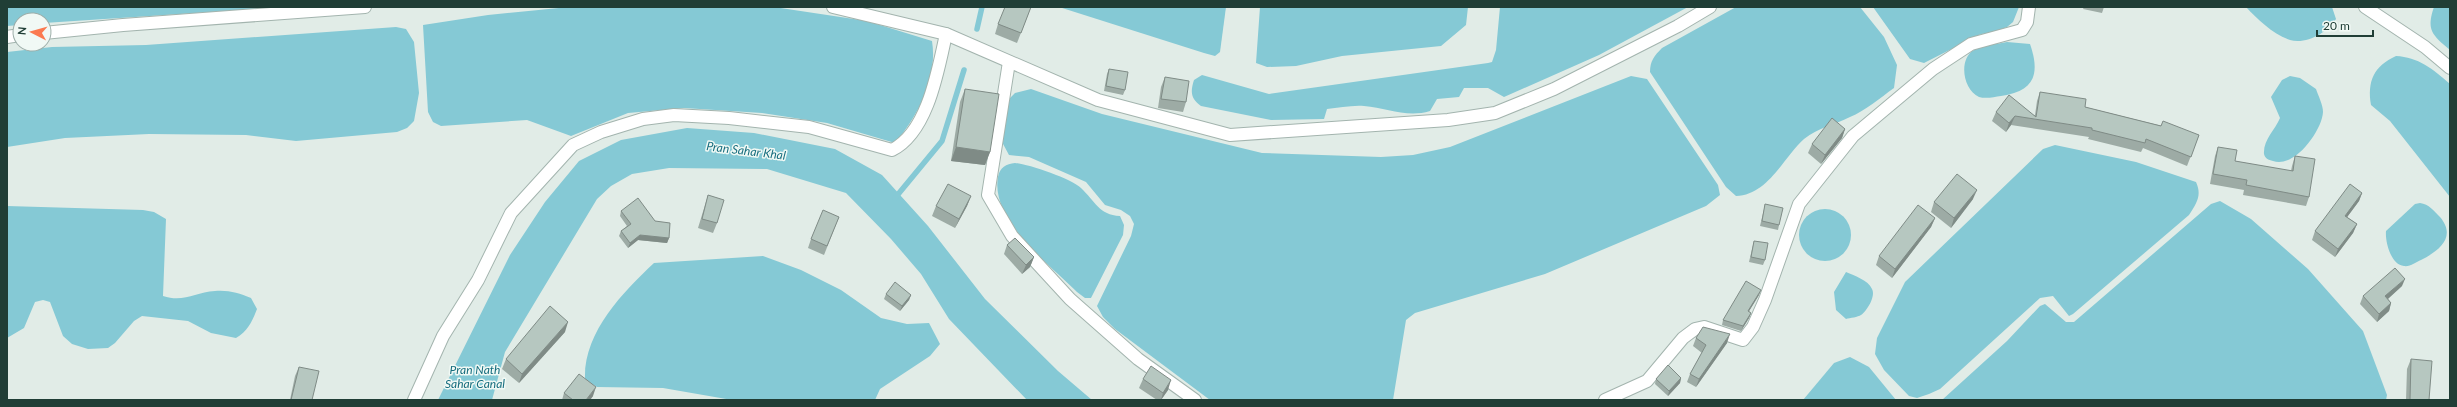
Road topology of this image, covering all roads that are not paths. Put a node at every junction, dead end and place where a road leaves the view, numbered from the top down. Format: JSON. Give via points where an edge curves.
{"nodes":[{"id":1,"x":365,"y":7,"type":"edge"},
{"id":2,"x":832,"y":7,"type":"edge"},
{"id":3,"x":1710,"y":7,"type":"edge"},
{"id":4,"x":2029,"y":7,"type":"edge"},
{"id":5,"x":2365,"y":7,"type":"edge"},
{"id":6,"x":52,"y":32,"type":"edge"},
{"id":7,"x":946,"y":34,"type":"junction"},
{"id":8,"x":1009,"y":62,"type":"junction"},
{"id":9,"x":2450,"y":68,"type":"edge"},
{"id":10,"x":414,"y":400,"type":"edge"},
{"id":11,"x":1195,"y":400,"type":"edge"},
{"id":12,"x":1605,"y":400,"type":"edge"}],
"edges":[{"from":1,"to":6,"type":"street","via":[[123,24]]},
{"from":2,"to":7,"type":"street"},
{"from":3,"to":8,"type":"street","via":[[1554,89],[1495,113],[1448,120],[1230,135],[1098,100]]},
{"from":4,"to":12,"type":"street","via":[[2027,22],[2022,30],[1972,44],[1934,69],[1853,136],[1798,204],[1765,300],[1753,327],[1743,340],[1704,327],[1695,329],[1683,338],[1647,381]]},
{"from":5,"to":9,"type":"street","via":[[2425,47]]},
{"from":7,"to":8,"type":"street"},
{"from":7,"to":10,"type":"street","via":[[933,91],[915,129],[904,144],[892,150],[809,127],[674,115],[643,119],[601,132],[573,145],[511,213],[478,280],[443,336]]},
{"from":8,"to":11,"type":"street","via":[[988,195],[1012,236],[1070,300],[1138,359]]}]}
